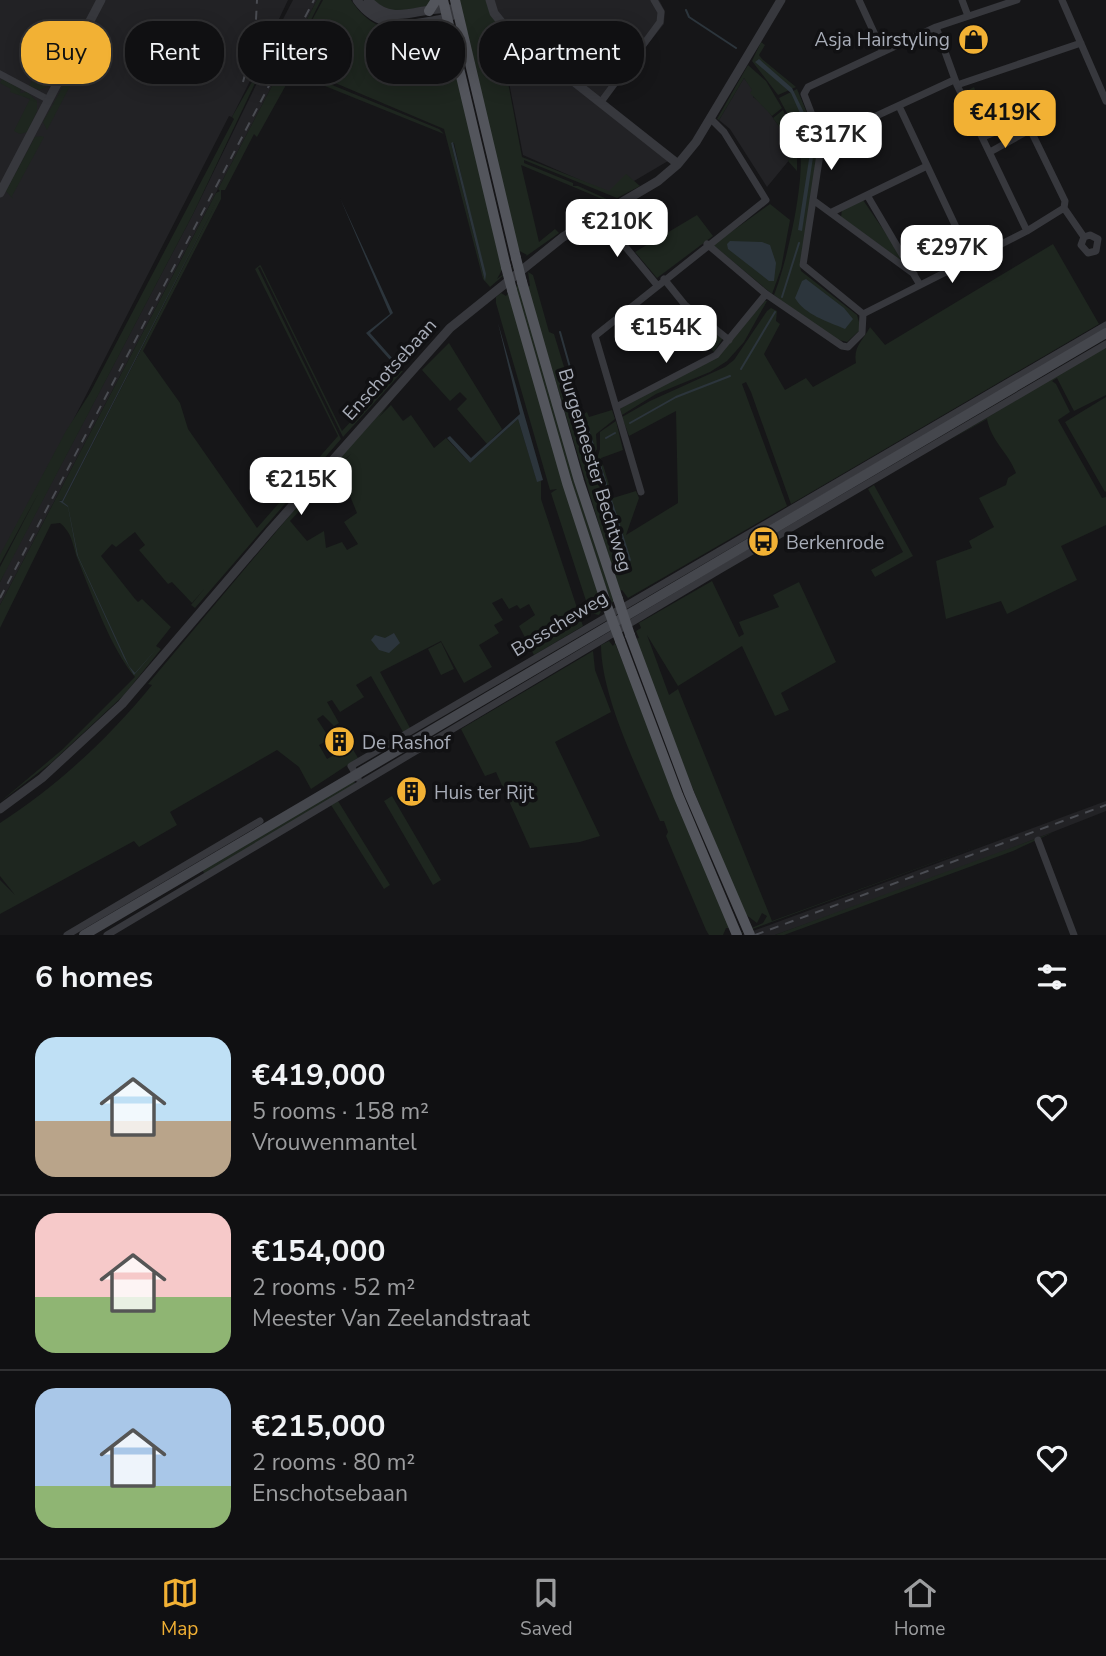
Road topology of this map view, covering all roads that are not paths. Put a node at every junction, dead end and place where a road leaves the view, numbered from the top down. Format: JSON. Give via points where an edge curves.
{"nodes":[{"id":1,"x":102,"y":0,"type":"edge"},
{"id":2,"x":357,"y":0,"type":"edge"},
{"id":3,"x":368,"y":0,"type":"edge"},
{"id":4,"x":436,"y":0,"type":"edge"},
{"id":5,"x":490,"y":0,"type":"edge"},
{"id":6,"x":654,"y":0,"type":"edge"},
{"id":7,"x":780,"y":0,"type":"edge"},
{"id":8,"x":859,"y":0,"type":"edge"},
{"id":9,"x":962,"y":0,"type":"edge"},
{"id":10,"x":1017,"y":0,"type":"edge"},
{"id":11,"x":1062,"y":0,"type":"edge"},
{"id":12,"x":450,"y":7,"type":"edge"},
{"id":13,"x":429,"y":12,"type":"junction"},
{"id":14,"x":968,"y":16,"type":"junction"},
{"id":15,"x":936,"y":27,"type":"junction"},
{"id":16,"x":1081,"y":43,"type":"junction"},
{"id":17,"x":883,"y":52,"type":"junction"},
{"id":18,"x":0,"y":74,"type":"edge"},
{"id":19,"x":955,"y":83,"type":"junction"},
{"id":20,"x":49,"y":100,"type":"junction"},
{"id":21,"x":1106,"y":101,"type":"edge"},
{"id":22,"x":601,"y":102,"type":"junction"},
{"id":23,"x":899,"y":106,"type":"junction"},
{"id":24,"x":710,"y":118,"type":"junction"},
{"id":25,"x":1030,"y":129,"type":"junction"},
{"id":26,"x":983,"y":136,"type":"junction"},
{"id":27,"x":822,"y":141,"type":"junction"},
{"id":28,"x":990,"y":152,"type":"junction"},
{"id":29,"x":678,"y":164,"type":"junction"},
{"id":30,"x":927,"y":166,"type":"junction"},
{"id":31,"x":0,"y":193,"type":"edge"},
{"id":32,"x":867,"y":195,"type":"junction"},
{"id":33,"x":813,"y":200,"type":"junction"},
{"id":34,"x":1064,"y":208,"type":"junction"},
{"id":35,"x":832,"y":212,"type":"junction"},
{"id":36,"x":599,"y":215,"type":"junction"},
{"id":37,"x":1027,"y":231,"type":"junction"},
{"id":38,"x":1084,"y":237,"type":"dead end"},
{"id":39,"x":707,"y":244,"type":"junction"},
{"id":40,"x":971,"y":259,"type":"junction"},
{"id":41,"x":914,"y":274,"type":"junction"},
{"id":42,"x":661,"y":282,"type":"junction"},
{"id":43,"x":920,"y":285,"type":"junction"},
{"id":44,"x":766,"y":294,"type":"junction"},
{"id":45,"x":863,"y":314,"type":"junction"},
{"id":46,"x":1106,"y":325,"type":"edge"},
{"id":47,"x":1106,"y":333,"type":"edge"},
{"id":48,"x":729,"y":340,"type":"junction"},
{"id":49,"x":1106,"y":344,"type":"edge"},
{"id":50,"x":616,"y":407,"type":"junction"},
{"id":51,"x":960,"y":413,"type":"junction"},
{"id":52,"x":641,"y":492,"type":"dead end"},
{"id":53,"x":798,"y":514,"type":"junction"},
{"id":54,"x":358,"y":779,"type":"junction"},
{"id":55,"x":0,"y":808,"type":"edge"},
{"id":56,"x":260,"y":821,"type":"dead end"},
{"id":57,"x":1038,"y":840,"type":"dead end"},
{"id":58,"x":204,"y":859,"type":"junction"},
{"id":59,"x":739,"y":928,"type":"edge"},
{"id":60,"x":67,"y":935,"type":"edge"},
{"id":61,"x":84,"y":935,"type":"edge"},
{"id":62,"x":107,"y":935,"type":"edge"},
{"id":63,"x":750,"y":935,"type":"edge"},
{"id":64,"x":1074,"y":935,"type":"edge"}],
"edges":[{"from":1,"to":20,"type":"street"},
{"from":2,"to":12,"type":"street","via":[[365,11],[390,24],[418,24]]},
{"from":3,"to":13,"type":"street","via":[[392,15]]},
{"from":4,"to":13,"type":"main road"},
{"from":5,"to":22,"type":"street","via":[[506,28]]},
{"from":6,"to":22,"type":"street","via":[[661,12],[660,22]]},
{"from":7,"to":24,"type":"street","name":"Enschotsebaan"},
{"from":8,"to":17,"type":"street"},
{"from":9,"to":14,"type":"street"},
{"from":10,"to":14,"type":"street"},
{"from":11,"to":16,"type":"street"},
{"from":12,"to":13,"type":"street"},
{"from":12,"to":59,"type":"main road","name":"Burgemeester Bechtweg","bridge":true,"via":[[579,481],[630,635]]},
{"from":12,"to":59,"type":"main road","name":"Burgemeester Bechtweg","bridge":true,"via":[[512,290],[607,606],[678,796]]},
{"from":14,"to":15,"type":"street"},
{"from":15,"to":17,"type":"street"},
{"from":15,"to":19,"type":"street"},
{"from":16,"to":19,"type":"street"},
{"from":16,"to":21,"type":"street"},
{"from":17,"to":27,"type":"street","via":[[804,91]]},
{"from":18,"to":20,"type":"street"},
{"from":19,"to":23,"type":"street"},
{"from":19,"to":26,"type":"street"},
{"from":20,"to":31,"type":"street"},
{"from":22,"to":29,"type":"street"},
{"from":23,"to":27,"type":"street"},
{"from":23,"to":30,"type":"street"},
{"from":24,"to":29,"type":"street","name":"Enschotsebaan"},
{"from":24,"to":39,"type":"street","via":[[765,194],[762,205]]},
{"from":25,"to":26,"type":"street","via":[[1034,121],[1026,119]]},
{"from":25,"to":28,"type":"street"},
{"from":25,"to":34,"type":"street","via":[[1065,201]]},
{"from":26,"to":28,"type":"street"},
{"from":27,"to":33,"type":"street"},
{"from":28,"to":37,"type":"street"},
{"from":29,"to":36,"type":"street","name":"Enschotsebaan","via":[[659,181]]},
{"from":30,"to":32,"type":"street"},
{"from":30,"to":40,"type":"street"},
{"from":32,"to":35,"type":"street"},
{"from":32,"to":41,"type":"street"},
{"from":33,"to":35,"type":"street"},
{"from":33,"to":45,"type":"street","via":[[803,265]]},
{"from":34,"to":37,"type":"street"},
{"from":34,"to":38,"type":"street"},
{"from":35,"to":41,"type":"street"},
{"from":36,"to":42,"type":"street"},
{"from":36,"to":55,"type":"street","name":"Enschotsebaan","via":[[517,271],[450,328],[122,704],[58,765]]},
{"from":37,"to":40,"type":"street"},
{"from":39,"to":42,"type":"street"},
{"from":39,"to":44,"type":"street"},
{"from":40,"to":43,"type":"street"},
{"from":41,"to":43,"type":"street"},
{"from":42,"to":48,"type":"street"},
{"from":42,"to":50,"type":"street","via":[[595,336]]},
{"from":43,"to":45,"type":"street"},
{"from":44,"to":45,"type":"street","via":[[842,346],[848,347],[862,333]]},
{"from":44,"to":48,"type":"street"},
{"from":46,"to":51,"type":"street","name":"Bosscheweg"},
{"from":47,"to":51,"type":"main road","name":"Bosscheweg"},
{"from":48,"to":50,"type":"street","via":[[712,357]]},
{"from":49,"to":53,"type":"street","name":"Bosscheweg"},
{"from":50,"to":52,"type":"street"},
{"from":51,"to":53,"type":"main road","name":"Bosscheweg"},
{"from":53,"to":54,"type":"main road","name":"Bosscheweg"},
{"from":54,"to":58,"type":"main road","name":"Bosscheweg"},
{"from":54,"to":62,"type":"street","name":"Bosscheweg"},
{"from":56,"to":58,"type":"street","name":"Bosscheweg"},
{"from":57,"to":64,"type":"street"},
{"from":58,"to":60,"type":"street","name":"Bosscheweg"},
{"from":58,"to":61,"type":"main road","name":"Bosscheweg"},
{"from":59,"to":63,"type":"main road","name":"Burgemeester Bechtweg"}]}
